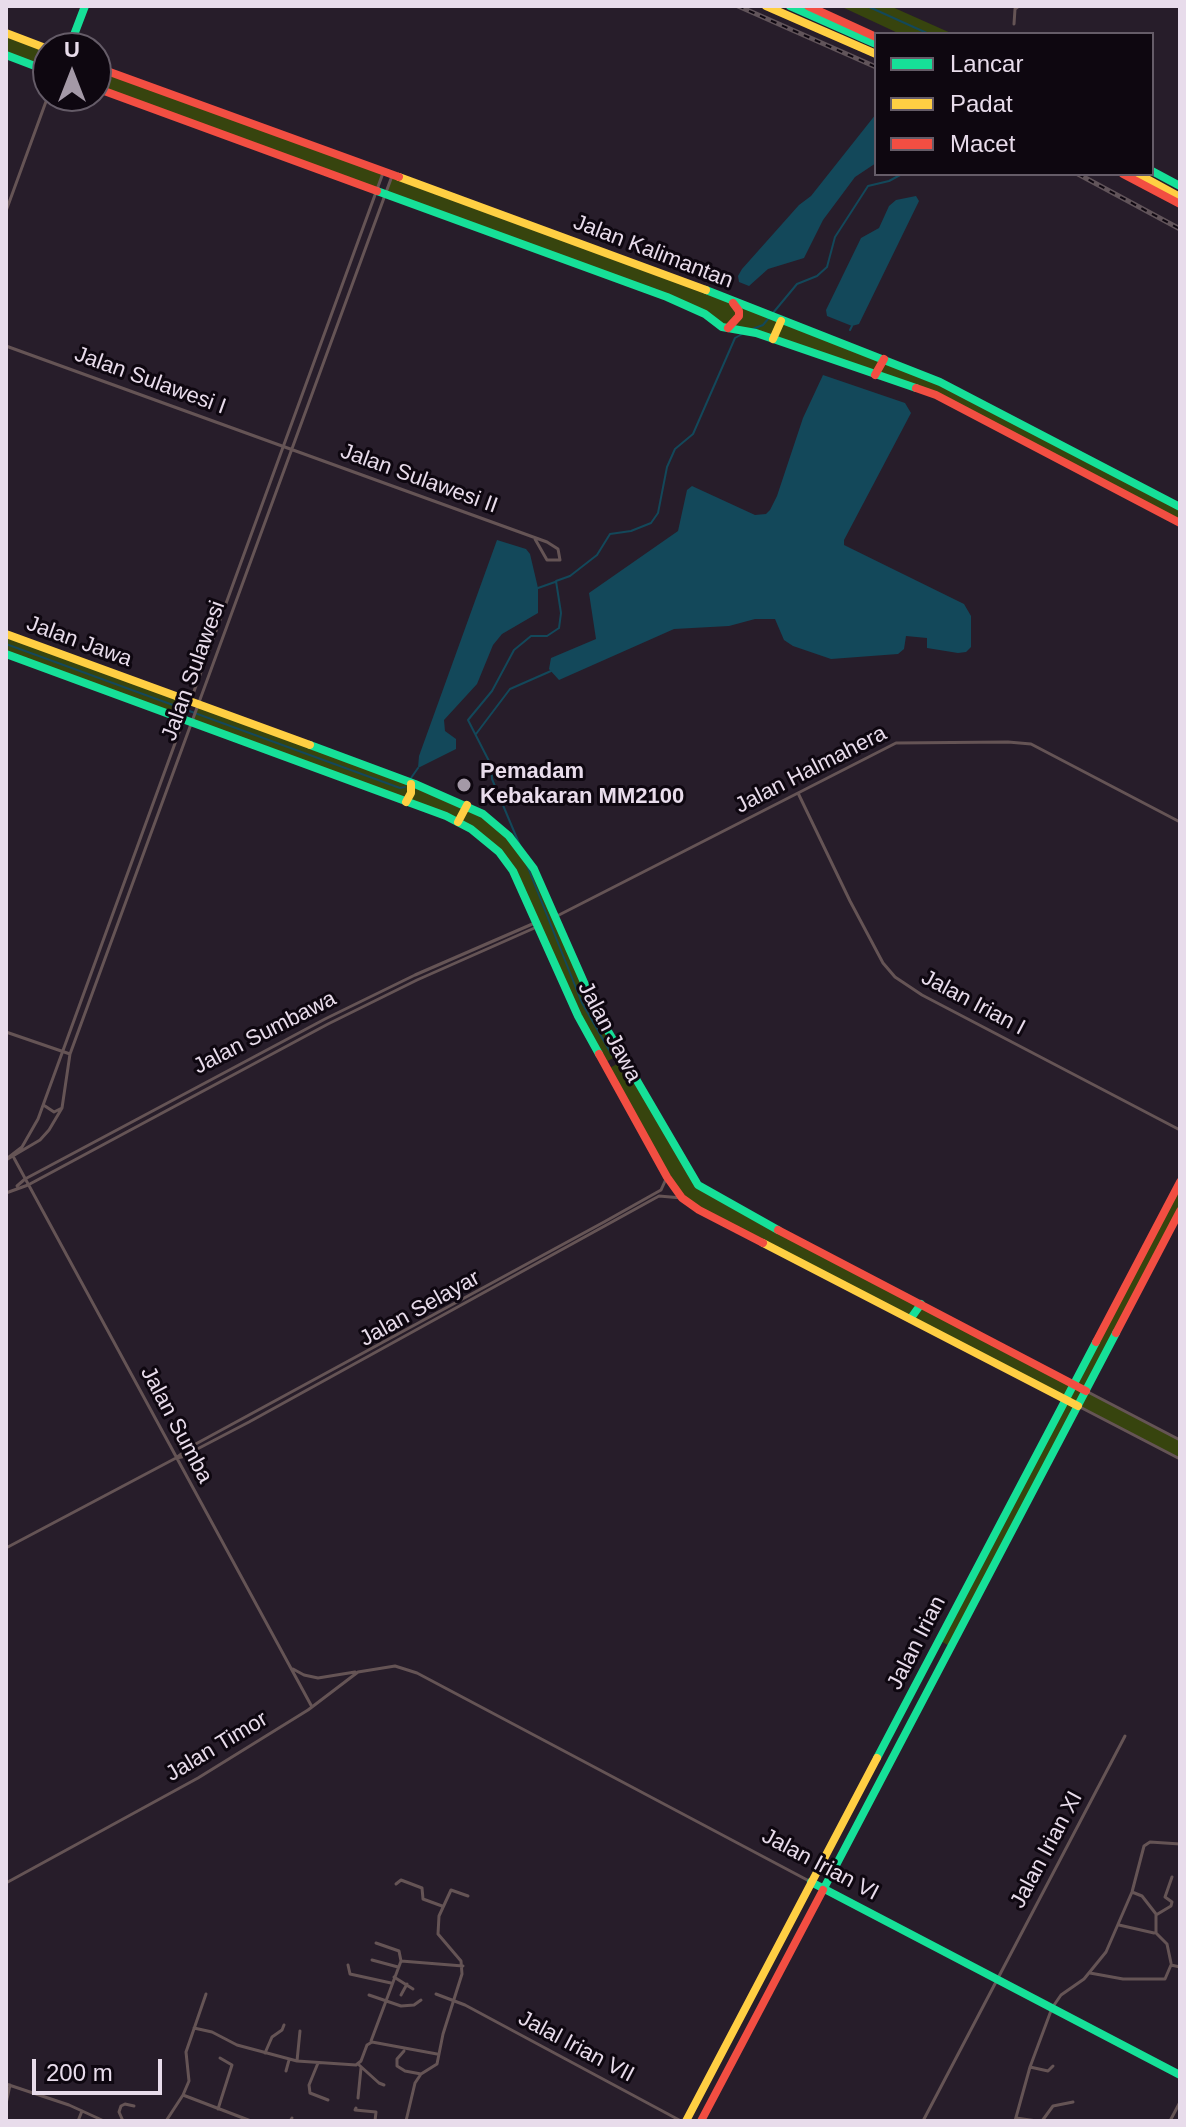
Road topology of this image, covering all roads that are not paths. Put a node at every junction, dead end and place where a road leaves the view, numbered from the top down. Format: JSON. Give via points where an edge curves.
{"nodes":[{"id":1,"x":85,"y":6,"type":"edge"},
{"id":2,"x":766,"y":6,"type":"edge"},
{"id":3,"x":790,"y":6,"type":"edge"},
{"id":4,"x":801,"y":6,"type":"edge"},
{"id":5,"x":808,"y":6,"type":"edge"},
{"id":6,"x":1019,"y":6,"type":"edge"},
{"id":7,"x":1014,"y":24,"type":"dead end"},
{"id":8,"x":75,"y":32,"type":"edge"},
{"id":9,"x":6,"y":33,"type":"edge"},
{"id":10,"x":874,"y":39,"type":"edge"},
{"id":11,"x":874,"y":39,"type":"edge"},
{"id":12,"x":874,"y":39,"type":"edge"},
{"id":13,"x":32,"y":43,"type":"edge"},
{"id":14,"x":874,"y":53,"type":"edge"},
{"id":15,"x":6,"y":55,"type":"edge"},
{"id":16,"x":32,"y":65,"type":"edge"},
{"id":17,"x":112,"y":73,"type":"edge"},
{"id":18,"x":112,"y":94,"type":"edge"},
{"id":19,"x":42,"y":112,"type":"edge"},
{"id":20,"x":1154,"y":172,"type":"edge"},
{"id":21,"x":388,"y":173,"type":"junction"},
{"id":22,"x":1127,"y":176,"type":"edge"},
{"id":23,"x":1142,"y":176,"type":"edge"},
{"id":24,"x":1149,"y":176,"type":"edge"},
{"id":25,"x":1180,"y":186,"type":"edge"},
{"id":26,"x":381,"y":193,"type":"junction"},
{"id":27,"x":1180,"y":194,"type":"edge"},
{"id":28,"x":1180,"y":204,"type":"edge"},
{"id":29,"x":6,"y":211,"type":"edge"},
{"id":30,"x":733,"y":302,"type":"junction"},
{"id":31,"x":777,"y":319,"type":"junction"},
{"id":32,"x":732,"y":328,"type":"junction"},
{"id":33,"x":773,"y":339,"type":"junction"},
{"id":34,"x":6,"y":346,"type":"edge"},
{"id":35,"x":884,"y":359,"type":"junction"},
{"id":36,"x":875,"y":375,"type":"junction"},
{"id":37,"x":283,"y":446,"type":"junction"},
{"id":38,"x":291,"y":448,"type":"junction"},
{"id":39,"x":1155,"y":495,"type":"junction"},
{"id":40,"x":1148,"y":506,"type":"junction"},
{"id":41,"x":1180,"y":507,"type":"edge"},
{"id":42,"x":1180,"y":523,"type":"edge"},
{"id":43,"x":535,"y":539,"type":"junction"},
{"id":44,"x":6,"y":634,"type":"edge"},
{"id":45,"x":6,"y":654,"type":"edge"},
{"id":46,"x":193,"y":705,"type":"junction"},
{"id":47,"x":188,"y":719,"type":"junction"},
{"id":48,"x":411,"y":783,"type":"junction"},
{"id":49,"x":798,"y":793,"type":"junction"},
{"id":50,"x":406,"y":802,"type":"junction"},
{"id":51,"x":467,"y":805,"type":"junction"},
{"id":52,"x":458,"y":822,"type":"junction"},
{"id":53,"x":1180,"y":822,"type":"edge"},
{"id":54,"x":555,"y":916,"type":"junction"},
{"id":55,"x":538,"y":924,"type":"junction"},
{"id":56,"x":6,"y":1032,"type":"edge"},
{"id":57,"x":61,"y":1051,"type":"junction"},
{"id":58,"x":70,"y":1054,"type":"junction"},
{"id":59,"x":229,"y":1072,"type":"junction"},
{"id":60,"x":43,"y":1104,"type":"junction"},
{"id":61,"x":62,"y":1108,"type":"junction"},
{"id":62,"x":1180,"y":1130,"type":"edge"},
{"id":63,"x":14,"y":1157,"type":"junction"},
{"id":64,"x":6,"y":1160,"type":"edge"},
{"id":65,"x":667,"y":1177,"type":"junction"},
{"id":66,"x":25,"y":1179,"type":"junction"},
{"id":67,"x":1180,"y":1182,"type":"edge"},
{"id":68,"x":28,"y":1185,"type":"junction"},
{"id":69,"x":16,"y":1188,"type":"junction"},
{"id":70,"x":6,"y":1193,"type":"edge"},
{"id":71,"x":682,"y":1198,"type":"junction"},
{"id":72,"x":642,"y":1203,"type":"junction"},
{"id":73,"x":1180,"y":1211,"type":"edge"},
{"id":74,"x":921,"y":1304,"type":"junction"},
{"id":75,"x":911,"y":1318,"type":"junction"},
{"id":76,"x":1074,"y":1384,"type":"junction"},
{"id":77,"x":1086,"y":1391,"type":"junction"},
{"id":78,"x":1065,"y":1399,"type":"junction"},
{"id":79,"x":1078,"y":1406,"type":"junction"},
{"id":80,"x":1180,"y":1440,"type":"edge"},
{"id":81,"x":176,"y":1458,"type":"junction"},
{"id":82,"x":1180,"y":1459,"type":"edge"},
{"id":83,"x":6,"y":1548,"type":"edge"},
{"id":84,"x":939,"y":1640,"type":"junction"},
{"id":85,"x":951,"y":1647,"type":"junction"},
{"id":86,"x":290,"y":1667,"type":"junction"},
{"id":87,"x":358,"y":1672,"type":"junction"},
{"id":88,"x":443,"y":1687,"type":"joint"},
{"id":89,"x":312,"y":1707,"type":"junction"},
{"id":90,"x":1125,"y":1736,"type":"dead end"},
{"id":91,"x":1180,"y":1844,"type":"edge"},
{"id":92,"x":1172,"y":1877,"type":"dead end"},
{"id":93,"x":811,"y":1882,"type":"junction"},
{"id":94,"x":6,"y":1883,"type":"edge"},
{"id":95,"x":396,"y":1884,"type":"dead end"},
{"id":96,"x":825,"y":1889,"type":"junction"},
{"id":97,"x":1132,"y":1892,"type":"junction"},
{"id":98,"x":468,"y":1896,"type":"dead end"},
{"id":99,"x":442,"y":1906,"type":"junction"},
{"id":100,"x":1156,"y":1915,"type":"junction"},
{"id":101,"x":1119,"y":1925,"type":"junction"},
{"id":102,"x":1156,"y":1933,"type":"junction"},
{"id":103,"x":376,"y":1943,"type":"dead end"},
{"id":104,"x":372,"y":1960,"type":"dead end"},
{"id":105,"x":401,"y":1961,"type":"junction"},
{"id":106,"x":348,"y":1965,"type":"dead end"},
{"id":107,"x":1171,"y":1965,"type":"junction"},
{"id":108,"x":463,"y":1966,"type":"junction"},
{"id":109,"x":398,"y":1967,"type":"junction"},
{"id":110,"x":1180,"y":1967,"type":"edge"},
{"id":111,"x":1090,"y":1973,"type":"junction"},
{"id":112,"x":394,"y":1977,"type":"junction"},
{"id":113,"x":998,"y":1979,"type":"junction"},
{"id":114,"x":391,"y":1983,"type":"junction"},
{"id":115,"x":407,"y":1984,"type":"junction"},
{"id":116,"x":413,"y":1989,"type":"dead end"},
{"id":117,"x":206,"y":1994,"type":"dead end"},
{"id":118,"x":436,"y":1994,"type":"dead end"},
{"id":119,"x":369,"y":1995,"type":"dead end"},
{"id":120,"x":401,"y":1995,"type":"dead end"},
{"id":121,"x":421,"y":2000,"type":"dead end"},
{"id":122,"x":386,"y":2001,"type":"junction"},
{"id":123,"x":455,"y":2002,"type":"junction"},
{"id":124,"x":1052,"y":2008,"type":"junction"},
{"id":125,"x":284,"y":2025,"type":"dead end"},
{"id":126,"x":194,"y":2028,"type":"junction"},
{"id":127,"x":300,"y":2031,"type":"dead end"},
{"id":128,"x":371,"y":2042,"type":"junction"},
{"id":129,"x":394,"y":2047,"type":"junction"},
{"id":130,"x":406,"y":2049,"type":"junction"},
{"id":131,"x":265,"y":2053,"type":"junction"},
{"id":132,"x":438,"y":2055,"type":"junction"},
{"id":133,"x":398,"y":2056,"type":"junction"},
{"id":134,"x":220,"y":2058,"type":"dead end"},
{"id":135,"x":289,"y":2060,"type":"junction"},
{"id":136,"x":297,"y":2061,"type":"junction"},
{"id":137,"x":318,"y":2063,"type":"junction"},
{"id":138,"x":360,"y":2066,"type":"junction"},
{"id":139,"x":1053,"y":2066,"type":"dead end"},
{"id":140,"x":1030,"y":2067,"type":"junction"},
{"id":141,"x":286,"y":2071,"type":"dead end"},
{"id":142,"x":421,"y":2074,"type":"junction"},
{"id":143,"x":1180,"y":2075,"type":"edge"},
{"id":144,"x":8,"y":2085,"type":"edge"},
{"id":145,"x":384,"y":2085,"type":"dead end"},
{"id":146,"x":183,"y":2095,"type":"junction"},
{"id":147,"x":358,"y":2098,"type":"dead end"},
{"id":148,"x":328,"y":2100,"type":"dead end"},
{"id":149,"x":1073,"y":2102,"type":"dead end"},
{"id":150,"x":1180,"y":2102,"type":"edge"},
{"id":151,"x":6,"y":2104,"type":"edge"},
{"id":152,"x":134,"y":2106,"type":"dead end"},
{"id":153,"x":356,"y":2108,"type":"dead end"},
{"id":154,"x":218,"y":2110,"type":"junction"},
{"id":155,"x":82,"y":2111,"type":"junction"},
{"id":156,"x":1016,"y":2119,"type":"edge"},
{"id":157,"x":78,"y":2121,"type":"edge"},
{"id":158,"x":104,"y":2121,"type":"edge"},
{"id":159,"x":123,"y":2121,"type":"edge"},
{"id":160,"x":166,"y":2121,"type":"edge"},
{"id":161,"x":251,"y":2121,"type":"edge"},
{"id":162,"x":375,"y":2121,"type":"edge"},
{"id":163,"x":406,"y":2121,"type":"edge"},
{"id":164,"x":683,"y":2121,"type":"edge"},
{"id":165,"x":701,"y":2121,"type":"edge"},
{"id":166,"x":923,"y":2121,"type":"edge"},
{"id":167,"x":1040,"y":2121,"type":"edge"},
{"id":168,"x":1170,"y":2121,"type":"edge"}],
"edges":[{"from":1,"to":8,"type":"main road"},
{"from":2,"to":14,"type":"main road"},
{"from":3,"to":10,"type":"main road"},
{"from":4,"to":11,"type":"main road"},
{"from":5,"to":12,"type":"main road"},
{"from":6,"to":7,"type":"street"},
{"from":9,"to":13,"type":"main road"},
{"from":15,"to":16,"type":"main road"},
{"from":17,"to":21,"type":"main road","name":"Jalan Kalimantan"},
{"from":18,"to":26,"type":"main road","name":"Jalan Kalimantan"},
{"from":19,"to":29,"type":"street"},
{"from":20,"to":25,"type":"main road"},
{"from":21,"to":26,"type":"street","name":"Jalan Sulawesi"},
{"from":21,"to":26,"type":"street","name":"Jalan Sulawesi"},
{"from":21,"to":30,"type":"main road","name":"Jalan Kalimantan"},
{"from":22,"to":28,"type":"main road"},
{"from":23,"to":27,"type":"main road"},
{"from":24,"to":27,"type":"main road"},
{"from":26,"to":32,"type":"main road","name":"Jalan Kalimantan","via":[[667,297]]},
{"from":26,"to":37,"type":"street","name":"Jalan Sulawesi"},
{"from":26,"to":38,"type":"street","name":"Jalan Sulawesi"},
{"from":30,"to":31,"type":"main road","name":"Jalan Kalimantan"},
{"from":30,"to":32,"type":"main road","via":[[739,316]]},
{"from":31,"to":33,"type":"main road"},
{"from":31,"to":35,"type":"main road","name":"Jalan Kalimantan"},
{"from":32,"to":33,"type":"main road","name":"Jalan Kalimantan"},
{"from":33,"to":36,"type":"main road","name":"Jalan Kalimantan"},
{"from":34,"to":37,"type":"street","name":"Jalan Sulawesi I"},
{"from":35,"to":36,"type":"main road"},
{"from":35,"to":39,"type":"main road","name":"Jalan Kalimantan","via":[[940,382]]},
{"from":36,"to":40,"type":"main road","name":"Jalan Kalimantan","via":[[936,395]]},
{"from":37,"to":38,"type":"street","name":"Jalan Sulawesi I"},
{"from":37,"to":46,"type":"street","name":"Jalan Sulawesi"},
{"from":38,"to":43,"type":"street","name":"Jalan Sulawesi II"},
{"from":38,"to":46,"type":"street","name":"Jalan Sulawesi"},
{"from":39,"to":40,"type":"main road"},
{"from":39,"to":41,"type":"main road","name":"Jalan Kalimantan"},
{"from":40,"to":42,"type":"main road","name":"Jalan Kalimantan"},
{"from":43,"to":43,"type":"street","name":"Jalan Sulawesi II","via":[[558,549],[560,560],[547,560]]},
{"from":44,"to":46,"type":"main road","name":"Jalan Jawa"},
{"from":45,"to":47,"type":"main road","name":"Jalan Jawa"},
{"from":46,"to":47,"type":"street","name":"Jalan Sulawesi"},
{"from":46,"to":47,"type":"street","name":"Jalan Sulawesi"},
{"from":46,"to":48,"type":"main road","name":"Jalan Jawa"},
{"from":47,"to":50,"type":"main road","name":"Jalan Jawa"},
{"from":47,"to":57,"type":"street","name":"Jalan Sulawesi"},
{"from":47,"to":58,"type":"street","name":"Jalan Sulawesi"},
{"from":48,"to":50,"type":"main road"},
{"from":48,"to":51,"type":"main road","name":"Jalan Jawa"},
{"from":49,"to":53,"type":"street","name":"Jalan Halmahera","via":[[896,743],[1021,743],[1045,750]]},
{"from":49,"to":54,"type":"street","name":"Jalan Halmahera"},
{"from":49,"to":62,"type":"street","name":"Jalan Irian I","via":[[850,901],[895,977]]},
{"from":50,"to":52,"type":"main road","name":"Jalan Jawa"},
{"from":51,"to":52,"type":"main road"},
{"from":51,"to":54,"type":"main road","name":"Jalan Jawa","via":[[519,847]]},
{"from":52,"to":55,"type":"main road","name":"Jalan Jawa","via":[[507,862]]},
{"from":54,"to":74,"type":"main road","name":"Jalan Jawa","via":[[598,1014],[698,1185]]},
{"from":55,"to":59,"type":"street","name":"Jalan Sumbawa","via":[[415,975]]},
{"from":55,"to":65,"type":"main road","name":"Jalan Jawa","via":[[578,1016]]},
{"from":56,"to":57,"type":"street"},
{"from":57,"to":58,"type":"street"},
{"from":57,"to":60,"type":"street","name":"Jalan Sulawesi"},
{"from":58,"to":61,"type":"street","name":"Jalan Sulawesi"},
{"from":59,"to":66,"type":"street","name":"Jalan Sumbawa"},
{"from":59,"to":68,"type":"street","name":"Jalan Sumbawa"},
{"from":60,"to":61,"type":"street","via":[[50,1111]]},
{"from":60,"to":64,"type":"street","name":"Jalan Sulawesi","via":[[29,1137]]},
{"from":61,"to":63,"type":"street","name":"Jalan Sulawesi","via":[[40,1140]]},
{"from":63,"to":64,"type":"street","name":"Jalan Sulawesi"},
{"from":63,"to":66,"type":"street","name":"Jalan Sumba"},
{"from":65,"to":71,"type":"main road","name":"Jalan Jawa"},
{"from":65,"to":72,"type":"street","name":"Jalan Selayar","via":[[661,1190]]},
{"from":66,"to":68,"type":"street","name":"Jalan Sumba"},
{"from":66,"to":69,"type":"street","name":"Jalan Sumbawa"},
{"from":67,"to":76,"type":"main road","name":"Jalan Irian"},
{"from":68,"to":69,"type":"street","name":"Jalan Sumbawa"},
{"from":68,"to":81,"type":"street","name":"Jalan Sumba"},
{"from":69,"to":70,"type":"street","name":"Jalan Sumbawa"},
{"from":71,"to":72,"type":"street","name":"Jalan Selayar","via":[[662,1195]]},
{"from":71,"to":75,"type":"main road","name":"Jalan Jawa"},
{"from":72,"to":81,"type":"street","name":"Jalan Selayar"},
{"from":73,"to":77,"type":"main road","name":"Jalan Irian"},
{"from":74,"to":75,"type":"main road"},
{"from":74,"to":76,"type":"main road","name":"Jalan Jawa"},
{"from":75,"to":78,"type":"main road","name":"Jalan Jawa"},
{"from":76,"to":77,"type":"main road","name":"Jalan Jawa"},
{"from":76,"to":78,"type":"main road","name":"Jalan Irian"},
{"from":77,"to":79,"type":"main road","name":"Jalan Irian"},
{"from":77,"to":80,"type":"street","name":"Jalan Jawa"},
{"from":78,"to":79,"type":"main road","name":"Jalan Jawa"},
{"from":78,"to":84,"type":"main road","name":"Jalan Irian"},
{"from":79,"to":82,"type":"street","name":"Jalan Jawa"},
{"from":79,"to":85,"type":"main road","name":"Jalan Irian"},
{"from":81,"to":83,"type":"street","name":"Jalan Selayar"},
{"from":81,"to":86,"type":"street","name":"Jalan Sumba"},
{"from":84,"to":85,"type":"main road"},
{"from":84,"to":93,"type":"main road","name":"Jalan Irian"},
{"from":85,"to":96,"type":"main road","name":"Jalan Irian"},
{"from":86,"to":87,"type":"street","via":[[318,1678]]},
{"from":86,"to":89,"type":"street","name":"Jalan Sumba"},
{"from":87,"to":88,"type":"street","name":"Jalan Timor","via":[[403,1667]]},
{"from":87,"to":89,"type":"street","name":"Jalan Timor"},
{"from":88,"to":93,"type":"street","name":"Jalan Irian VI"},
{"from":89,"to":94,"type":"street","name":"Jalan Timor","via":[[198,1778]]},
{"from":90,"to":113,"type":"street","name":"Jalan Irian XI"},
{"from":91,"to":97,"type":"street","via":[[1146,1843]]},
{"from":92,"to":100,"type":"street","via":[[1165,1897],[1171,1906]]},
{"from":93,"to":96,"type":"main road","name":"Jalan Irian VI"},
{"from":93,"to":164,"type":"main road","name":"Jalan Irian"},
{"from":95,"to":99,"type":"street","via":[[401,1880],[422,1888],[423,1899]]},
{"from":96,"to":113,"type":"main road","name":"Jalan Irian VI"},
{"from":96,"to":165,"type":"main road","name":"Jalan Irian"},
{"from":97,"to":100,"type":"street","via":[[1142,1896]]},
{"from":97,"to":101,"type":"street"},
{"from":98,"to":99,"type":"street","via":[[451,1890]]},
{"from":99,"to":108,"type":"street","via":[[438,1934]]},
{"from":100,"to":102,"type":"street"},
{"from":101,"to":102,"type":"street"},
{"from":101,"to":111,"type":"street"},
{"from":102,"to":107,"type":"street","via":[[1167,1944]]},
{"from":103,"to":105,"type":"street","via":[[399,1951]]},
{"from":104,"to":109,"type":"street"},
{"from":105,"to":108,"type":"street"},
{"from":105,"to":109,"type":"street"},
{"from":106,"to":114,"type":"street","via":[[350,1974]]},
{"from":107,"to":110,"type":"street"},
{"from":107,"to":111,"type":"street","via":[[1165,1979]]},
{"from":108,"to":123,"type":"street"},
{"from":109,"to":112,"type":"street"},
{"from":111,"to":124,"type":"street"},
{"from":112,"to":114,"type":"street"},
{"from":112,"to":115,"type":"street"},
{"from":113,"to":124,"type":"main road","name":"Jalan Irian VI"},
{"from":113,"to":166,"type":"street","name":"Jalan Irian XI"},
{"from":114,"to":122,"type":"street"},
{"from":115,"to":116,"type":"street"},
{"from":115,"to":120,"type":"street"},
{"from":117,"to":126,"type":"street"},
{"from":118,"to":123,"type":"street","name":"Jalal Irian VII"},
{"from":119,"to":122,"type":"street"},
{"from":121,"to":122,"type":"street","via":[[401,2006]]},
{"from":122,"to":128,"type":"street"},
{"from":123,"to":132,"type":"street"},
{"from":123,"to":164,"type":"street","name":"Jalal Irian VII"},
{"from":124,"to":140,"type":"street"},
{"from":124,"to":143,"type":"main road","name":"Jalan Irian VI"},
{"from":125,"to":131,"type":"street"},
{"from":126,"to":131,"type":"street"},
{"from":126,"to":146,"type":"street","via":[[186,2052],[189,2081]]},
{"from":127,"to":136,"type":"street"},
{"from":128,"to":129,"type":"street"},
{"from":128,"to":138,"type":"street"},
{"from":129,"to":130,"type":"street"},
{"from":129,"to":133,"type":"street"},
{"from":130,"to":132,"type":"street"},
{"from":130,"to":133,"type":"street"},
{"from":131,"to":135,"type":"street"},
{"from":132,"to":142,"type":"street","via":[[434,2068]]},
{"from":133,"to":142,"type":"street","via":[[400,2069]]},
{"from":134,"to":154,"type":"street","via":[[232,2065]]},
{"from":135,"to":136,"type":"street"},
{"from":135,"to":141,"type":"street"},
{"from":136,"to":137,"type":"street"},
{"from":137,"to":138,"type":"street"},
{"from":137,"to":148,"type":"street","via":[[310,2093]]},
{"from":138,"to":145,"type":"street"},
{"from":138,"to":147,"type":"street"},
{"from":139,"to":140,"type":"street","via":[[1048,2071]]},
{"from":140,"to":156,"type":"street"},
{"from":142,"to":163,"type":"street"},
{"from":144,"to":151,"type":"street"},
{"from":144,"to":155,"type":"street"},
{"from":146,"to":154,"type":"street"},
{"from":146,"to":160,"type":"street"},
{"from":149,"to":167,"type":"street","via":[[1053,2106]]},
{"from":150,"to":168,"type":"street"},
{"from":152,"to":159,"type":"street","via":[[121,2106]]},
{"from":153,"to":162,"type":"street","via":[[376,2112]]},
{"from":154,"to":161,"type":"street"},
{"from":155,"to":157,"type":"street"},
{"from":155,"to":158,"type":"street"},
{"from":156,"to":167,"type":"street"}]}
